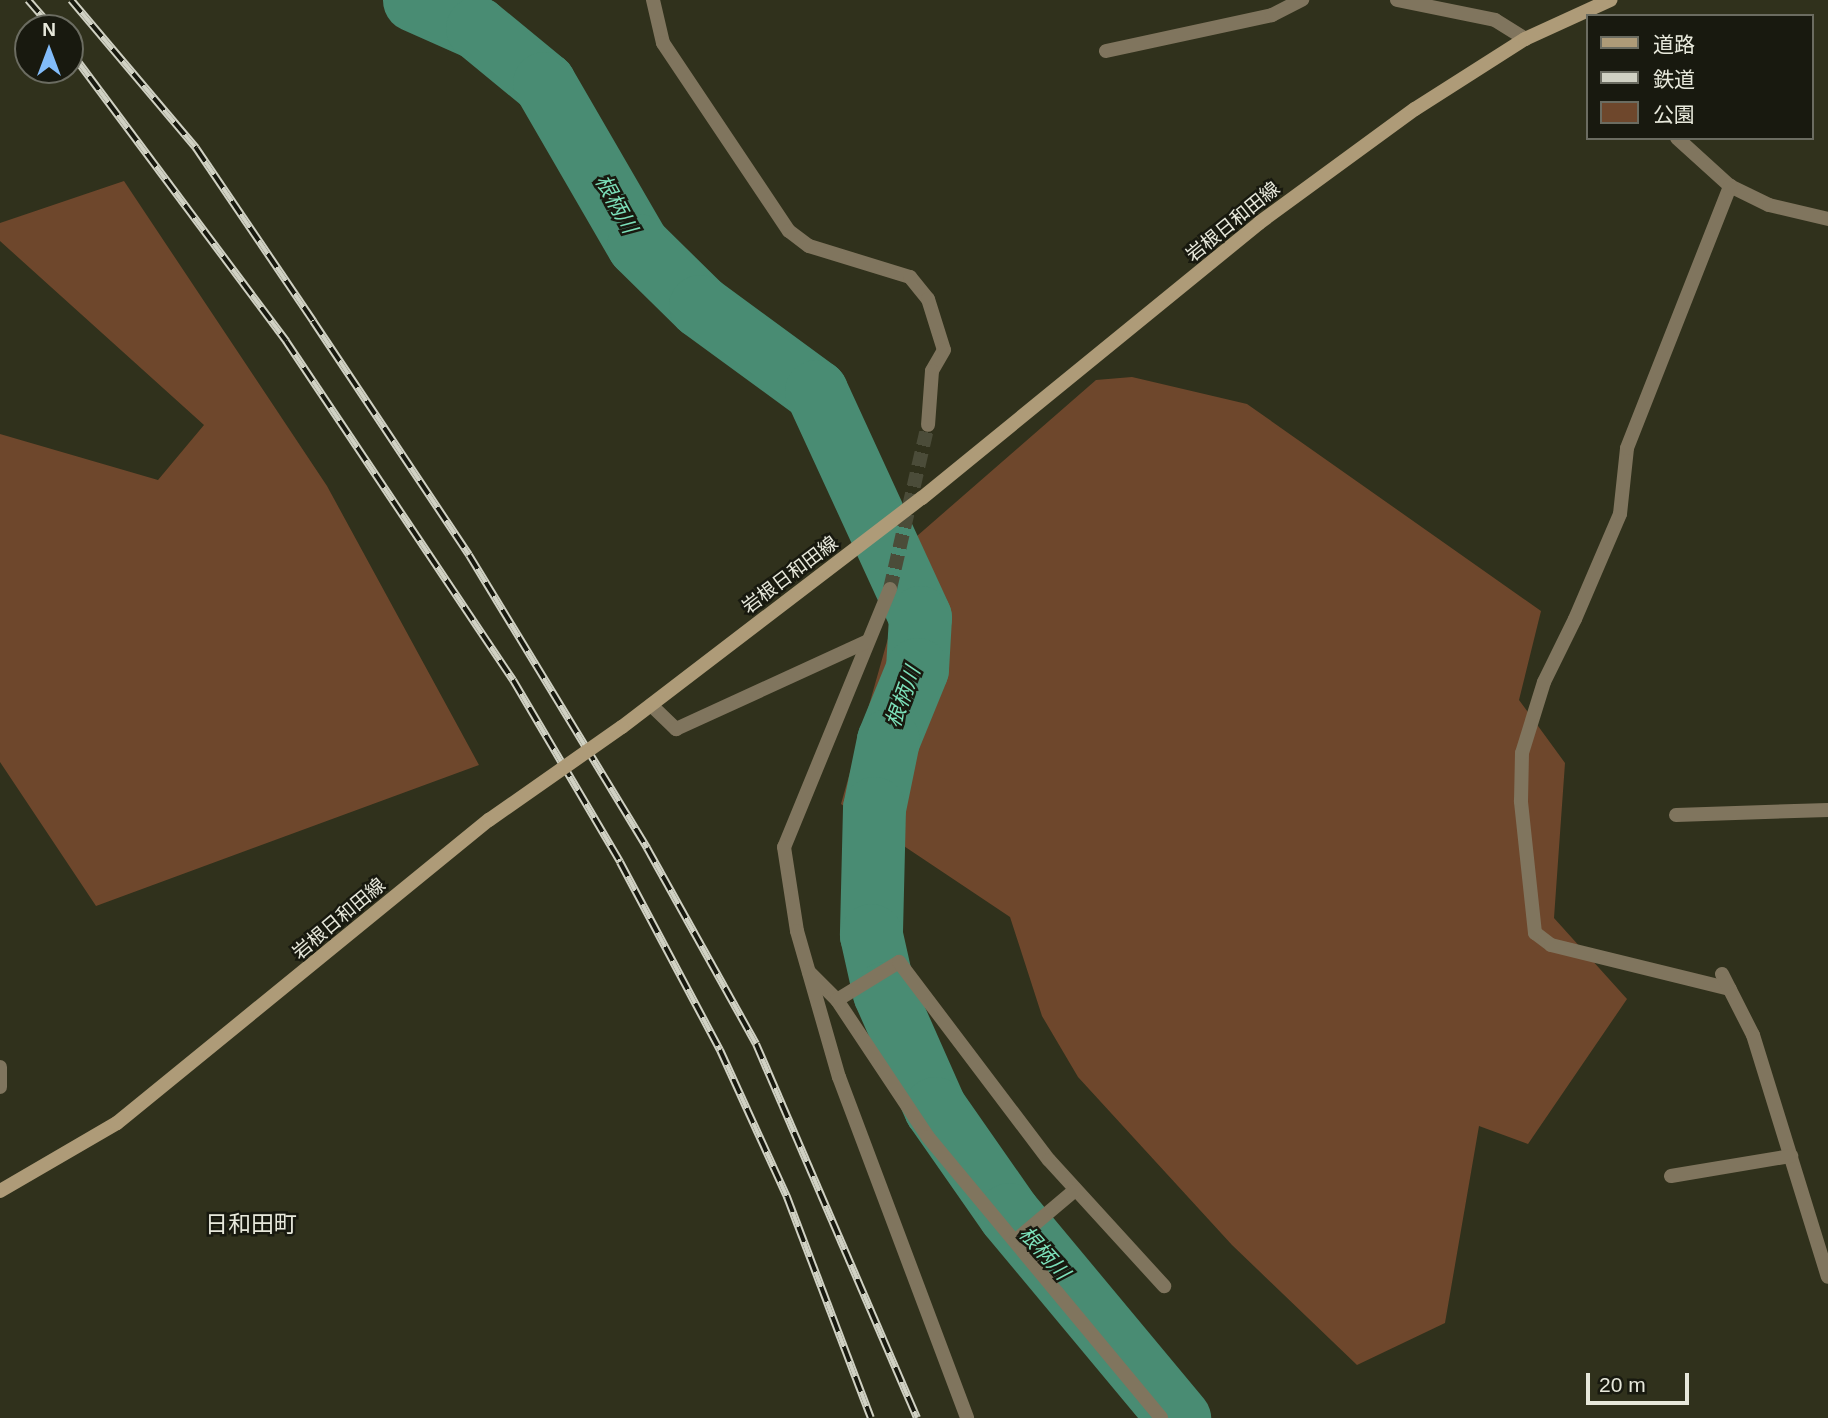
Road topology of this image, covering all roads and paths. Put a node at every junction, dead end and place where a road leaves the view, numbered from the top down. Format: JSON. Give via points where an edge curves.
{"nodes":[{"id":1,"x":653,"y":0,"type":"edge"},
{"id":2,"x":1302,"y":0,"type":"edge"},
{"id":3,"x":1397,"y":0,"type":"edge"},
{"id":4,"x":1610,"y":0,"type":"edge"},
{"id":5,"x":1587,"y":13,"type":"edge"},
{"id":6,"x":1525,"y":39,"type":"junction"},
{"id":7,"x":1106,"y":51,"type":"dead end"},
{"id":8,"x":1679,"y":140,"type":"edge"},
{"id":9,"x":1730,"y":186,"type":"junction"},
{"id":10,"x":1828,"y":219,"type":"edge"},
{"id":11,"x":928,"y":425,"type":"tunnel mouth"},
{"id":12,"x":890,"y":589,"type":"tunnel mouth"},
{"id":13,"x":868,"y":641,"type":"junction"},
{"id":14,"x":651,"y":705,"type":"junction"},
{"id":15,"x":1828,"y":810,"type":"edge"},
{"id":16,"x":1676,"y":815,"type":"dead end"},
{"id":17,"x":808,"y":971,"type":"junction"},
{"id":18,"x":1722,"y":974,"type":"dead end"},
{"id":19,"x":1730,"y":989,"type":"junction"},
{"id":20,"x":837,"y":1000,"type":"junction"},
{"id":21,"x":0,"y":1067,"type":"edge"},
{"id":22,"x":0,"y":1087,"type":"edge"},
{"id":23,"x":1791,"y":1156,"type":"junction"},
{"id":24,"x":1671,"y":1176,"type":"dead end"},
{"id":25,"x":0,"y":1191,"type":"edge"},
{"id":26,"x":1074,"y":1191,"type":"junction"},
{"id":27,"x":1016,"y":1240,"type":"junction"},
{"id":28,"x":1828,"y":1277,"type":"edge"},
{"id":29,"x":1164,"y":1286,"type":"dead end"},
{"id":30,"x":967,"y":1418,"type":"edge"},
{"id":31,"x":1161,"y":1418,"type":"edge"}],
"edges":[{"from":1,"to":11,"type":"street","via":[[663,43],[789,231],[809,246],[910,277],[928,299],[944,350],[932,371]]},
{"from":2,"to":7,"type":"street","via":[[1272,15]]},
{"from":3,"to":6,"type":"street","via":[[1494,20]]},
{"from":4,"to":5,"type":"main road","name":"岩根日和田線"},
{"from":5,"to":6,"type":"main road","name":"岩根日和田線"},
{"from":6,"to":14,"type":"main road","name":"岩根日和田線","via":[[1415,109],[1259,223],[922,498]]},
{"from":8,"to":9,"type":"street"},
{"from":9,"to":10,"type":"street","via":[[1769,205]]},
{"from":9,"to":19,"type":"street","via":[[1628,448],[1620,514],[1545,682],[1522,753],[1521,801],[1535,933],[1551,946]]},
{"from":12,"to":13,"type":"street"},
{"from":13,"to":14,"type":"street","via":[[676,729]]},
{"from":13,"to":17,"type":"street","via":[[784,847]]},
{"from":14,"to":25,"type":"main road","name":"岩根日和田線","bridge":true,"via":[[489,820],[138,1107],[24,1182]]},
{"from":15,"to":16,"type":"street"},
{"from":17,"to":20,"type":"street"},
{"from":17,"to":30,"type":"street","via":[[839,1077]]},
{"from":18,"to":19,"type":"street"},
{"from":19,"to":23,"type":"street","via":[[1753,1035]]},
{"from":20,"to":26,"type":"street","via":[[862,989],[899,962]]},
{"from":20,"to":27,"type":"street","via":[[928,1137]]},
{"from":21,"to":22,"type":"street"},
{"from":23,"to":24,"type":"street"},
{"from":23,"to":28,"type":"street"},
{"from":26,"to":27,"type":"street"},
{"from":26,"to":29,"type":"street"},
{"from":27,"to":31,"type":"street"}]}
